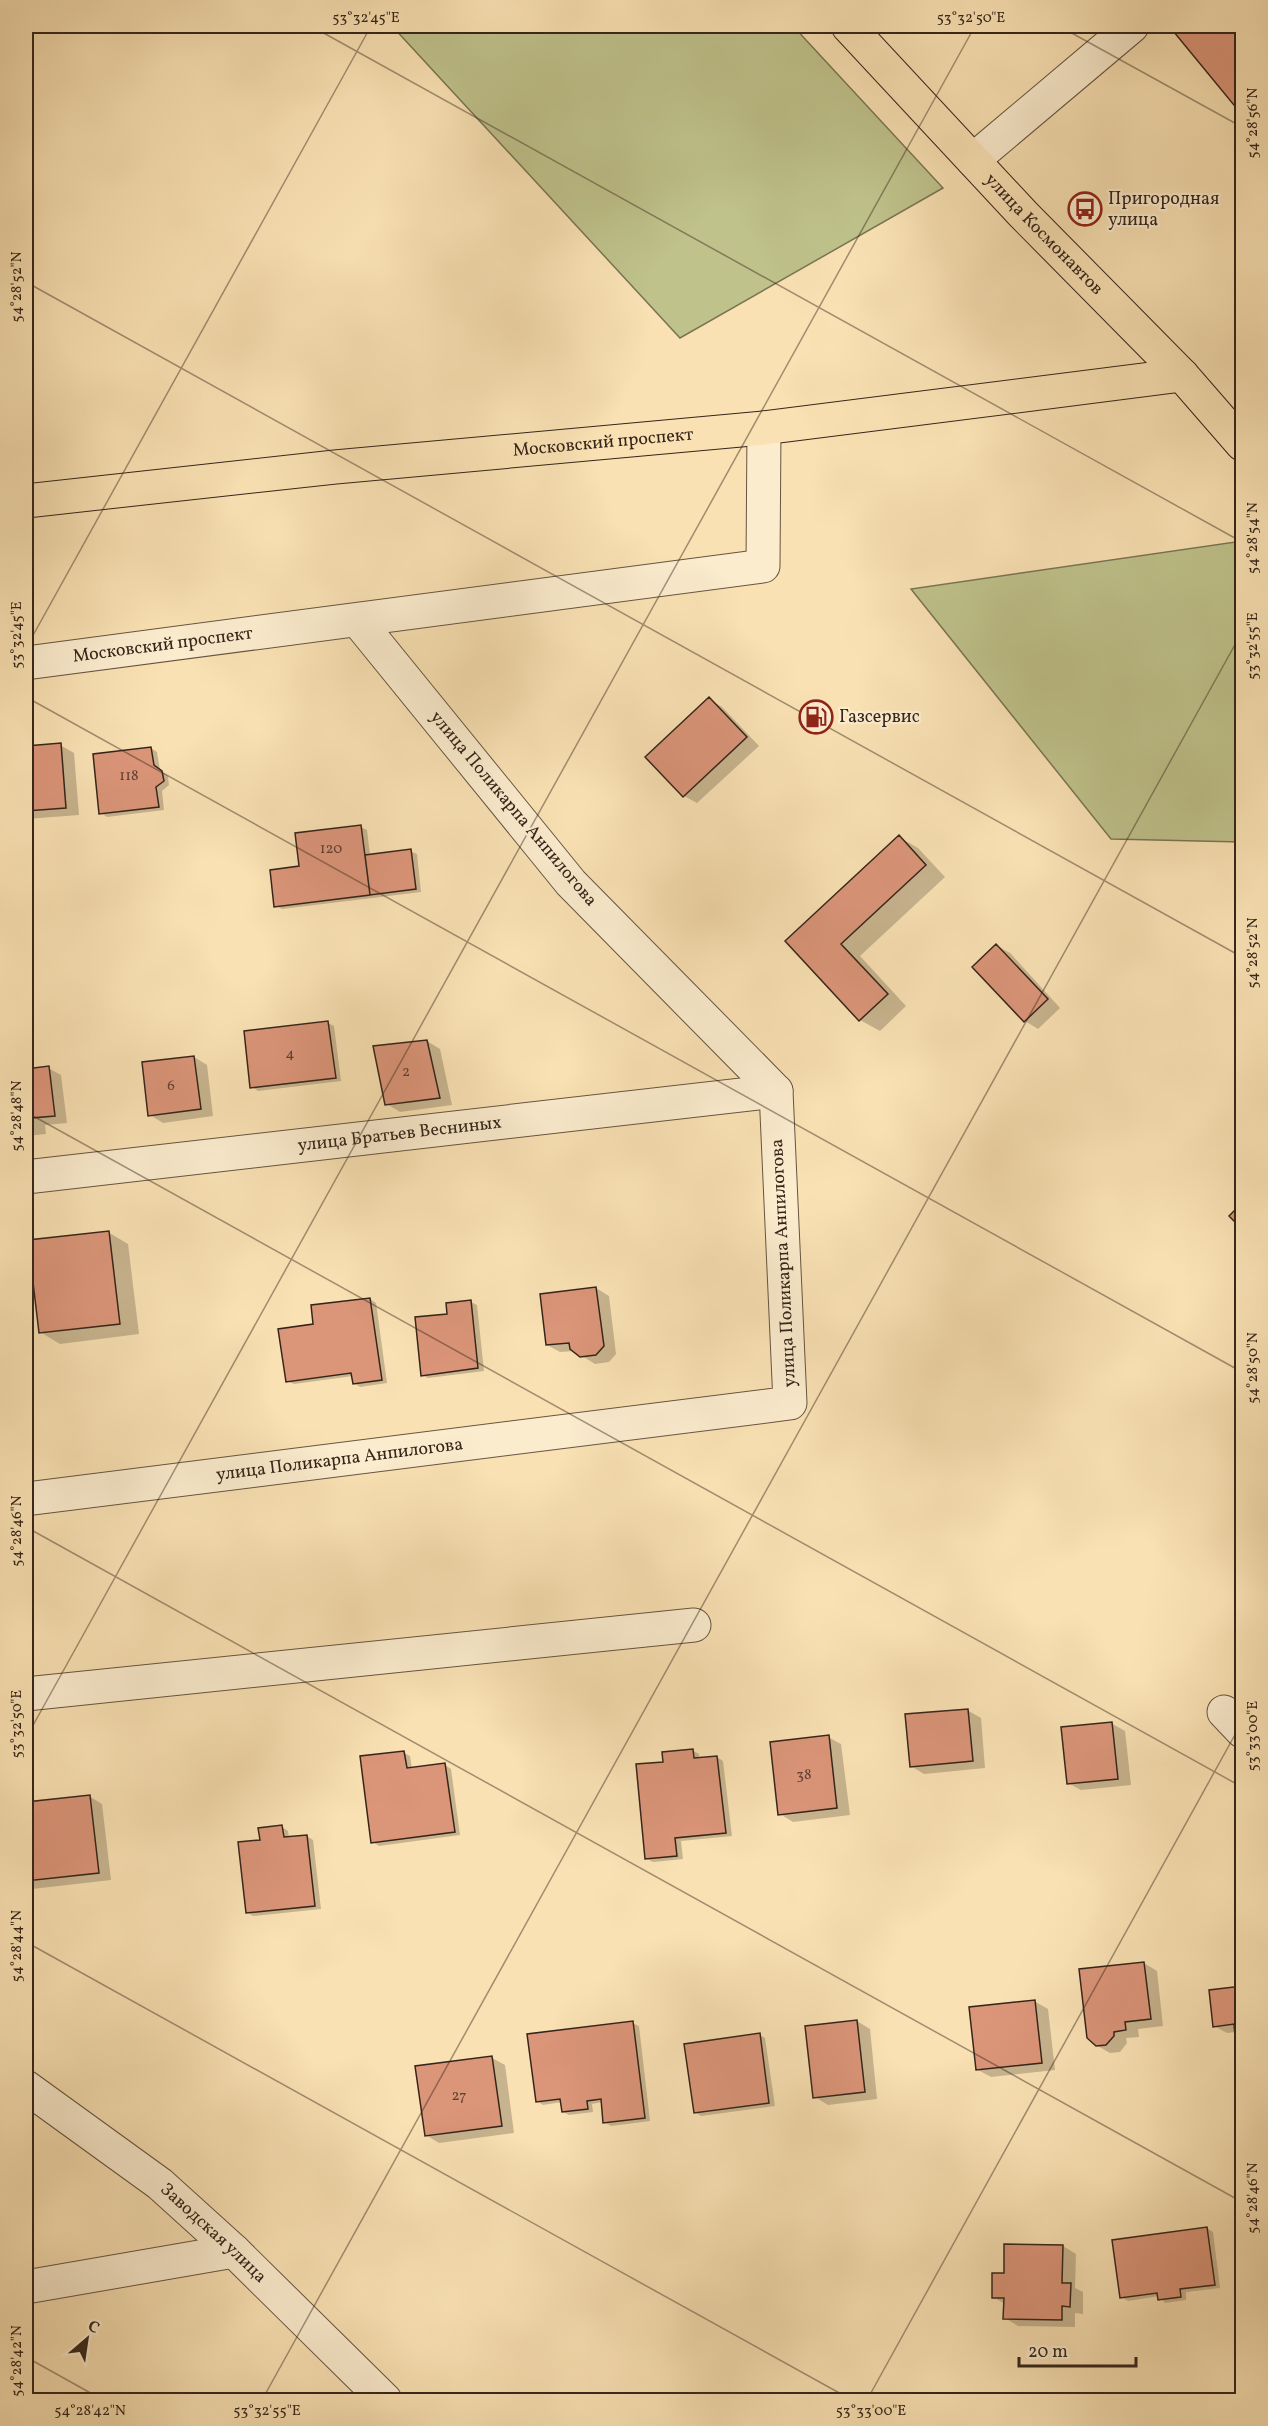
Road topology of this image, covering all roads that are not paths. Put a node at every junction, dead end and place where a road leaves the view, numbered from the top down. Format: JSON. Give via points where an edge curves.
{"nodes":[{"id":1,"x":848,"y":26,"type":"edge"},
{"id":2,"x":1132,"y":26,"type":"edge"},
{"id":3,"x":973,"y":160,"type":"junction"},
{"id":4,"x":1182,"y":375,"type":"junction"},
{"id":5,"x":764,"y":428,"type":"junction"},
{"id":6,"x":1242,"y":444,"type":"edge"},
{"id":7,"x":26,"y":501,"type":"edge"},
{"id":8,"x":358,"y":621,"type":"junction"},
{"id":9,"x":26,"y":663,"type":"edge"},
{"id":10,"x":776,"y":1090,"type":"junction"},
{"id":11,"x":26,"y":1177,"type":"edge"},
{"id":12,"x":26,"y":1499,"type":"edge"},
{"id":13,"x":694,"y":1625,"type":"dead end"},
{"id":14,"x":26,"y":1694,"type":"edge"},
{"id":15,"x":26,"y":2087,"type":"edge"},
{"id":16,"x":234,"y":2251,"type":"junction"},
{"id":17,"x":26,"y":2287,"type":"edge"},
{"id":18,"x":385,"y":2400,"type":"edge"}],
"edges":[{"from":1,"to":3,"type":"main road","name":"улица Космонавтов"},
{"from":2,"to":3,"type":"street"},
{"from":3,"to":4,"type":"main road","name":"улица Космонавтов"},
{"from":4,"to":5,"type":"main road","name":"Московский проспект"},
{"from":4,"to":6,"type":"main road","name":"улица Космонавтов"},
{"from":5,"to":7,"type":"main road","name":"Московский проспект","via":[[335,467]]},
{"from":5,"to":8,"type":"street","name":"Московский проспект","via":[[763,566]]},
{"from":8,"to":9,"type":"street","name":"Московский проспект"},
{"from":8,"to":10,"type":"street","name":"улица Поликарпа Анпилогова","via":[[571,883]]},
{"from":10,"to":11,"type":"street","name":"улица Братьев Весниных"},
{"from":10,"to":12,"type":"street","name":"улица Поликарпа Анпилогова","via":[[790,1403]]},
{"from":13,"to":14,"type":"street"},
{"from":15,"to":16,"type":"street","name":"Заводская улица","via":[[160,2184]]},
{"from":16,"to":17,"type":"street"},
{"from":16,"to":18,"type":"street","name":"Заводская улица"}]}
